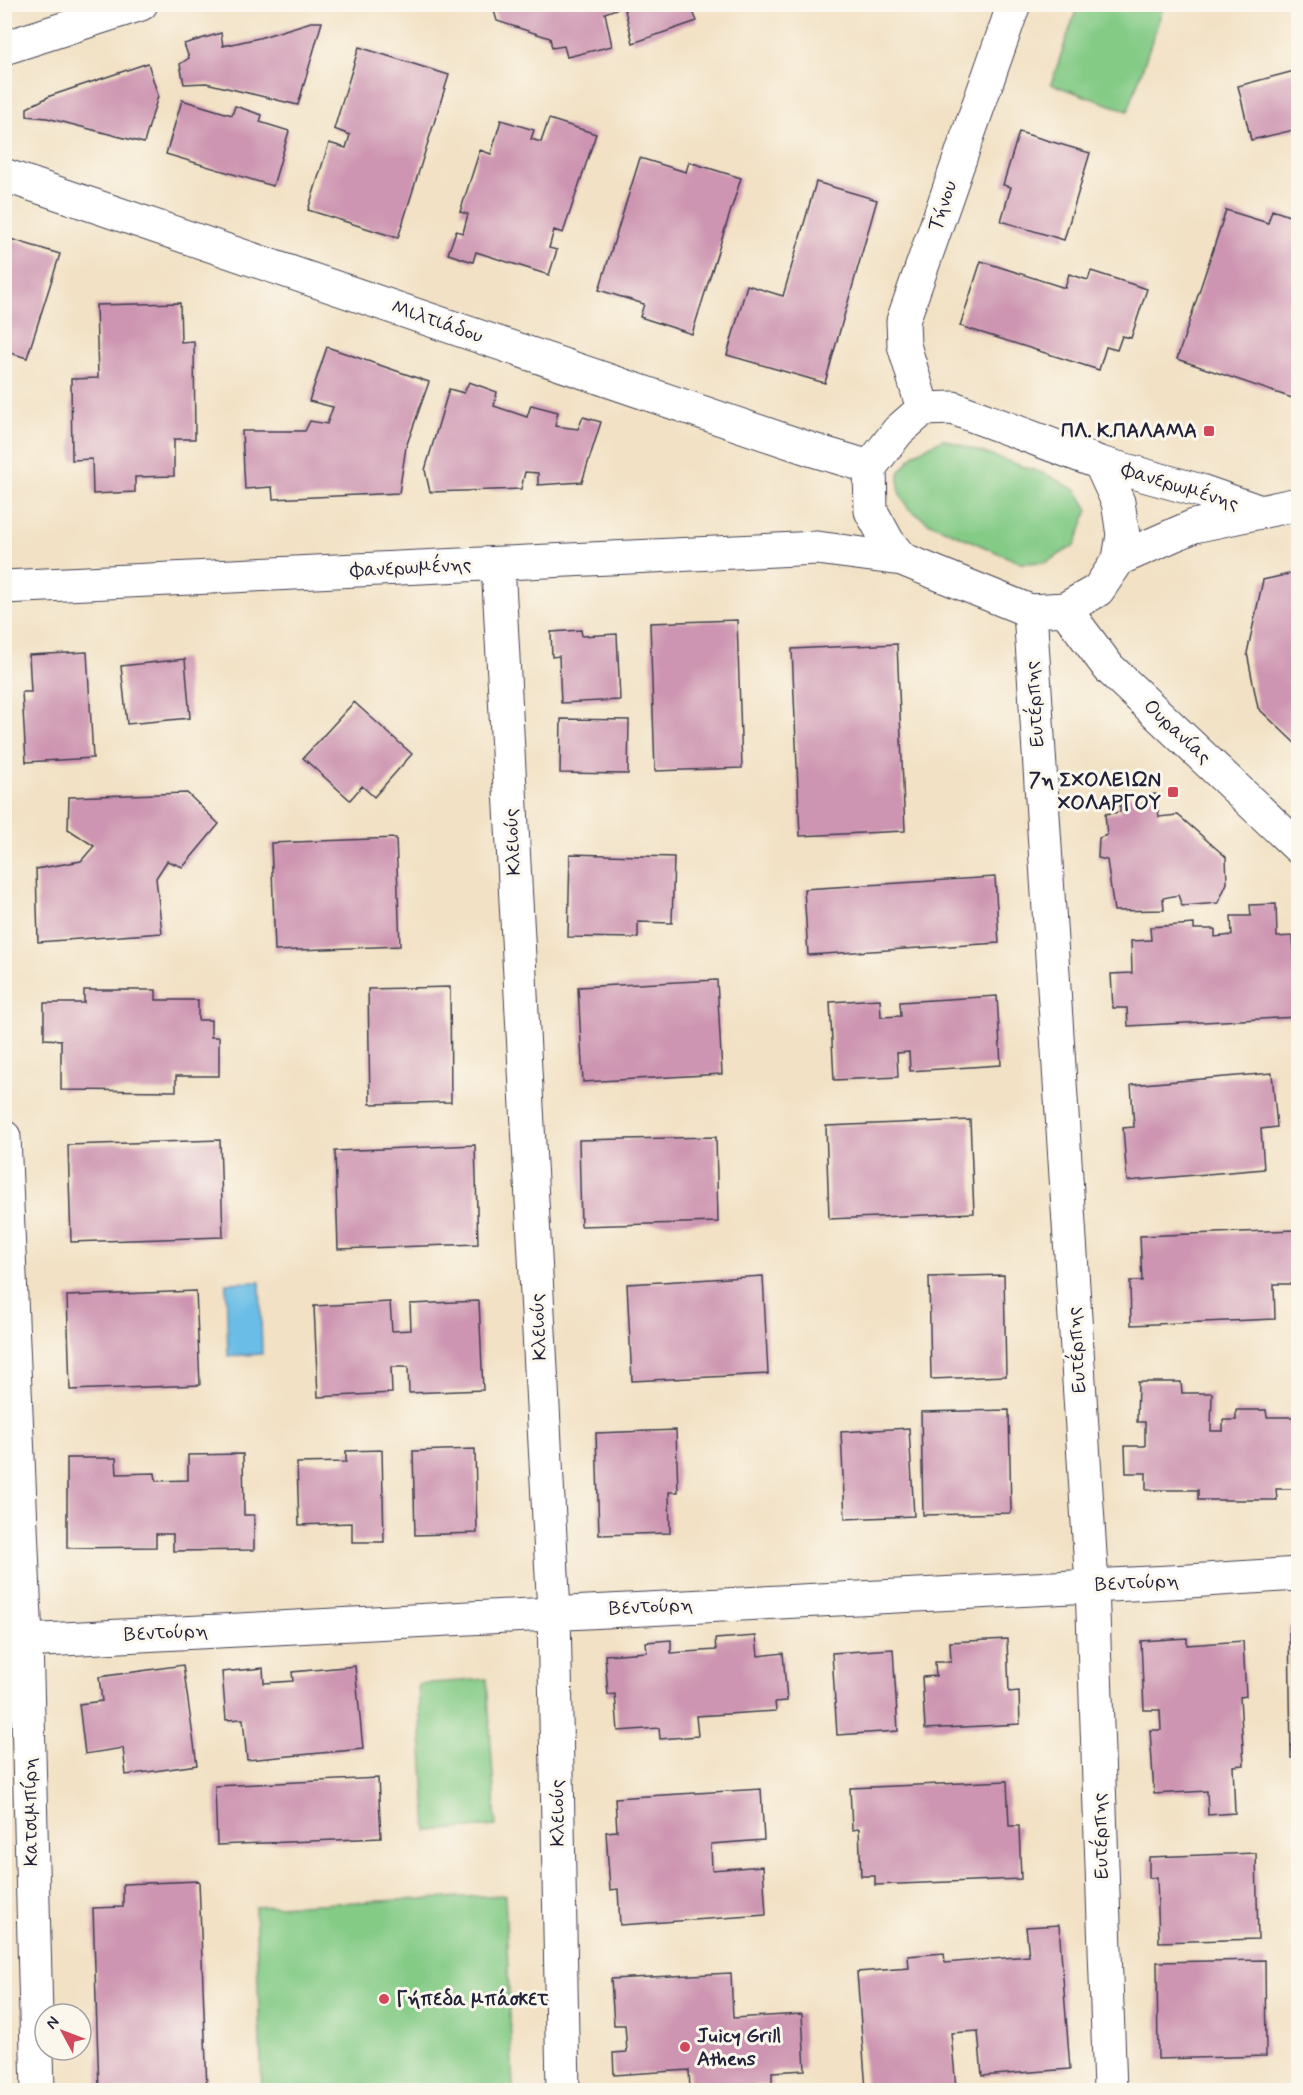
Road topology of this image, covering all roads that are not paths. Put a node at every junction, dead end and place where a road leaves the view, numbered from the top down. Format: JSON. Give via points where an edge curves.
{"nodes":[{"id":1,"x":141,"y":4,"type":"edge"},
{"id":2,"x":1014,"y":4,"type":"edge"},
{"id":3,"x":4,"y":48,"type":"edge"},
{"id":4,"x":4,"y":175,"type":"edge"},
{"id":5,"x":923,"y":409,"type":"junction"},
{"id":6,"x":1100,"y":463,"type":"junction"},
{"id":7,"x":870,"y":467,"type":"junction"},
{"id":8,"x":1299,"y":504,"type":"edge"},
{"id":9,"x":871,"y":511,"type":"junction"},
{"id":10,"x":1261,"y":512,"type":"junction"},
{"id":11,"x":818,"y":548,"type":"junction"},
{"id":12,"x":902,"y":559,"type":"junction"},
{"id":13,"x":1119,"y":559,"type":"junction"},
{"id":14,"x":498,"y":564,"type":"junction"},
{"id":15,"x":4,"y":587,"type":"edge"},
{"id":16,"x":1065,"y":609,"type":"junction"},
{"id":17,"x":1029,"y":611,"type":"junction"},
{"id":18,"x":1299,"y":847,"type":"edge"},
{"id":19,"x":4,"y":1137,"type":"edge"},
{"id":20,"x":1299,"y":1574,"type":"edge"},
{"id":21,"x":1092,"y":1585,"type":"junction"},
{"id":22,"x":554,"y":1612,"type":"junction"},
{"id":23,"x":15,"y":1641,"type":"edge"},
{"id":24,"x":38,"y":2091,"type":"edge"},
{"id":25,"x":563,"y":2091,"type":"edge"},
{"id":26,"x":1110,"y":2091,"type":"edge"}],
"edges":[{"from":1,"to":3,"type":"street"},
{"from":2,"to":5,"type":"street","name":"Τήνου","via":[[903,321],[904,345]]},
{"from":4,"to":7,"type":"street","name":"Μιλτιάδου"},
{"from":5,"to":6,"type":"street","name":"Φανερωμένης","via":[[953,408]]},
{"from":5,"to":7,"type":"street","via":[[898,431]]},
{"from":6,"to":10,"type":"street","name":"Φανερωμένης"},
{"from":6,"to":13,"type":"street","via":[[1118,502],[1123,535]]},
{"from":7,"to":9,"type":"street"},
{"from":8,"to":10,"type":"street","name":"Φανερωμένης"},
{"from":9,"to":11,"type":"street","name":"Φανερωμένης","via":[[850,537]]},
{"from":9,"to":12,"type":"street"},
{"from":10,"to":13,"type":"street","name":"Φανερωμένης","via":[[1194,526]]},
{"from":11,"to":12,"type":"street","name":"Φανερωμένης"},
{"from":11,"to":14,"type":"street","name":"Φανερωμένης"},
{"from":12,"to":17,"type":"street","name":"Φανερωμένης"},
{"from":13,"to":16,"type":"street","via":[[1098,590]]},
{"from":14,"to":15,"type":"street","name":"Φανερωμένης"},
{"from":14,"to":22,"type":"street","name":"Κλειούς"},
{"from":16,"to":17,"type":"street"},
{"from":16,"to":18,"type":"street","name":"Ουρανίας","via":[[1109,668]]},
{"from":17,"to":21,"type":"street","name":"Ευτέρπης"},
{"from":19,"to":23,"type":"street","name":"Κατσιμπίρη"},
{"from":20,"to":21,"type":"street","name":"Βεντούρη"},
{"from":21,"to":22,"type":"street","name":"Βεντούρη"},
{"from":21,"to":26,"type":"street","name":"Ευτέρπης"},
{"from":22,"to":23,"type":"street","name":"Βεντούρη"},
{"from":22,"to":25,"type":"street","name":"Κλειούς"},
{"from":23,"to":24,"type":"street","name":"Κατσιμπίρη"}]}
